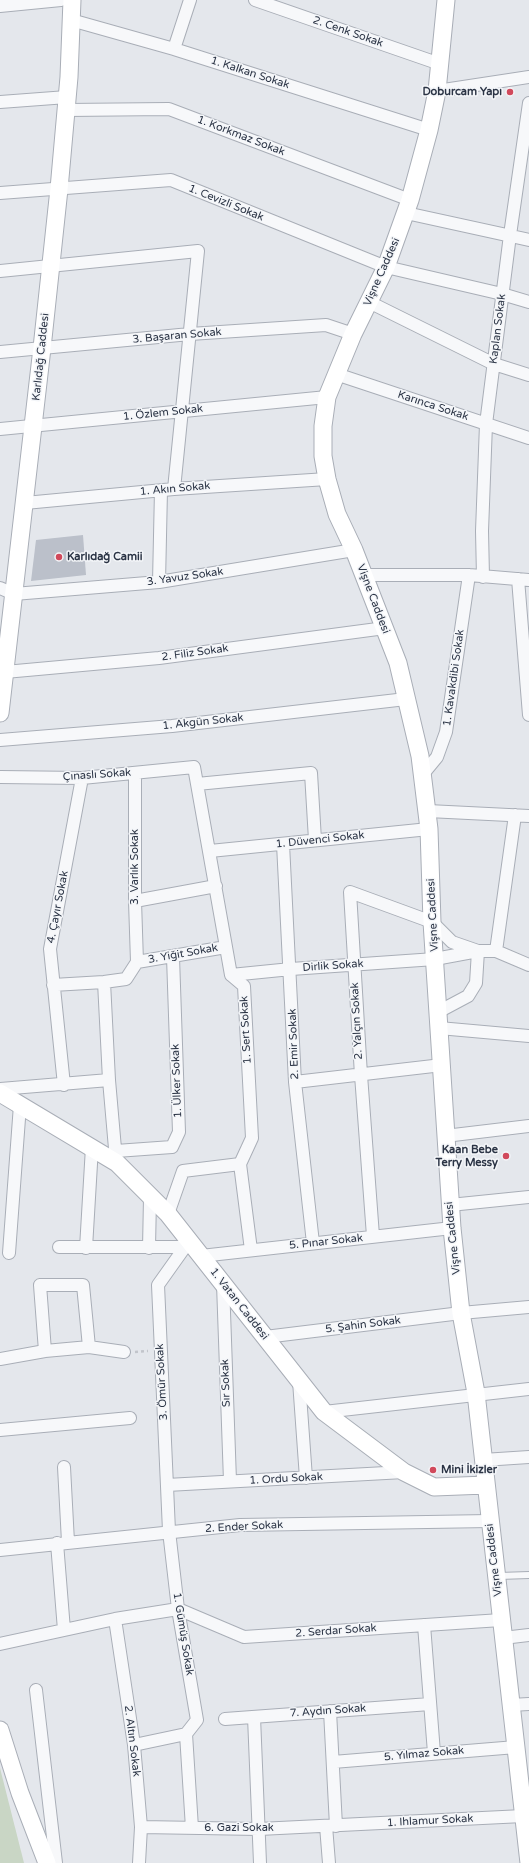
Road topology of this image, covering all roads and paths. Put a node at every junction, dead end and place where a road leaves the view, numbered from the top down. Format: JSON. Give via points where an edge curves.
{"nodes":[{"id":1,"x":61,"y":0,"type":"edge"},
{"id":2,"x":72,"y":0,"type":"edge"},
{"id":3,"x":190,"y":0,"type":"edge"},
{"id":4,"x":256,"y":0,"type":"edge"},
{"id":5,"x":446,"y":0,"type":"edge"},
{"id":6,"x":0,"y":6,"type":"edge"},
{"id":7,"x":71,"y":20,"type":"junction"},
{"id":8,"x":174,"y":49,"type":"junction"},
{"id":9,"x":440,"y":64,"type":"junction"},
{"id":10,"x":529,"y":77,"type":"edge"},
{"id":11,"x":437,"y":91,"type":"junction"},
{"id":12,"x":0,"y":102,"type":"edge"},
{"id":13,"x":66,"y":103,"type":"junction"},
{"id":14,"x":529,"y":103,"type":"edge"},
{"id":15,"x":429,"y":130,"type":"junction"},
{"id":16,"x":59,"y":189,"type":"junction"},
{"id":17,"x":0,"y":193,"type":"edge"},
{"id":18,"x":408,"y":207,"type":"junction"},
{"id":19,"x":510,"y":235,"type":"junction"},
{"id":20,"x":529,"y":240,"type":"edge"},
{"id":21,"x":51,"y":266,"type":"junction"},
{"id":22,"x":386,"y":267,"type":"junction"},
{"id":23,"x":0,"y":271,"type":"edge"},
{"id":24,"x":502,"y":294,"type":"junction"},
{"id":25,"x":369,"y":302,"type":"junction"},
{"id":26,"x":529,"y":302,"type":"edge"},
{"id":27,"x":190,"y":334,"type":"junction"},
{"id":28,"x":353,"y":334,"type":"junction"},
{"id":29,"x":42,"y":348,"type":"junction"},
{"id":30,"x":0,"y":352,"type":"edge"},
{"id":31,"x":494,"y":364,"type":"junction"},
{"id":32,"x":336,"y":374,"type":"junction"},
{"id":33,"x":529,"y":375,"type":"edge"},
{"id":34,"x":327,"y":396,"type":"junction"},
{"id":35,"x":182,"y":411,"type":"junction"},
{"id":36,"x":486,"y":424,"type":"junction"},
{"id":37,"x":34,"y":426,"type":"junction"},
{"id":38,"x":0,"y":429,"type":"edge"},
{"id":39,"x":529,"y":438,"type":"edge"},
{"id":40,"x":326,"y":479,"type":"junction"},
{"id":41,"x":174,"y":489,"type":"junction"},
{"id":42,"x":161,"y":490,"type":"junction"},
{"id":43,"x":25,"y":503,"type":"junction"},
{"id":44,"x":354,"y":550,"type":"junction"},
{"id":45,"x":364,"y":575,"type":"junction"},
{"id":46,"x":468,"y":575,"type":"junction"},
{"id":47,"x":483,"y":577,"type":"junction"},
{"id":48,"x":523,"y":580,"type":"edge"},
{"id":49,"x":159,"y":582,"type":"junction"},
{"id":50,"x":7,"y":591,"type":"edge"},
{"id":51,"x":385,"y":628,"type":"junction"},
{"id":52,"x":5,"y":672,"type":"junction"},
{"id":53,"x":406,"y":699,"type":"junction"},
{"id":54,"x":0,"y":713,"type":"edge"},
{"id":55,"x":529,"y":715,"type":"edge"},
{"id":56,"x":0,"y":740,"type":"edge"},
{"id":57,"x":135,"y":773,"type":"junction"},
{"id":58,"x":423,"y":774,"type":"junction"},
{"id":59,"x":0,"y":777,"type":"edge"},
{"id":60,"x":82,"y":778,"type":"junction"},
{"id":61,"x":197,"y":784,"type":"junction"},
{"id":62,"x":428,"y":811,"type":"junction"},
{"id":63,"x":516,"y":815,"type":"junction"},
{"id":64,"x":529,"y":816,"type":"edge"},
{"id":65,"x":429,"y":829,"type":"junction"},
{"id":66,"x":315,"y":840,"type":"junction"},
{"id":67,"x":283,"y":844,"type":"junction"},
{"id":68,"x":210,"y":851,"type":"junction"},
{"id":69,"x":216,"y":886,"type":"junction"},
{"id":70,"x":135,"y":901,"type":"junction"},
{"id":71,"x":432,"y":922,"type":"junction"},
{"id":72,"x":226,"y":947,"type":"junction"},
{"id":73,"x":478,"y":951,"type":"junction"},
{"id":74,"x":496,"y":951,"type":"junction"},
{"id":75,"x":173,"y":957,"type":"junction"},
{"id":76,"x":435,"y":959,"type":"junction"},
{"id":77,"x":137,"y":962,"type":"junction"},
{"id":78,"x":354,"y":965,"type":"junction"},
{"id":79,"x":529,"y":965,"type":"edge"},
{"id":80,"x":291,"y":969,"type":"junction"},
{"id":81,"x":231,"y":975,"type":"junction"},
{"id":82,"x":104,"y":982,"type":"junction"},
{"id":83,"x":54,"y":985,"type":"junction"},
{"id":84,"x":439,"y":1020,"type":"junction"},
{"id":85,"x":529,"y":1036,"type":"edge"},
{"id":86,"x":442,"y":1065,"type":"junction"},
{"id":87,"x":361,"y":1076,"type":"junction"},
{"id":88,"x":109,"y":1080,"type":"junction"},
{"id":89,"x":295,"y":1082,"type":"junction"},
{"id":90,"x":64,"y":1085,"type":"junction"},
{"id":91,"x":0,"y":1089,"type":"edge"},
{"id":92,"x":0,"y":1093,"type":"edge"},
{"id":93,"x":20,"y":1105,"type":"junction"},
{"id":94,"x":529,"y":1126,"type":"edge"},
{"id":95,"x":445,"y":1136,"type":"junction"},
{"id":96,"x":92,"y":1147,"type":"junction"},
{"id":97,"x":116,"y":1157,"type":"junction"},
{"id":98,"x":240,"y":1164,"type":"junction"},
{"id":99,"x":529,"y":1197,"type":"edge"},
{"id":100,"x":150,"y":1198,"type":"junction"},
{"id":101,"x":450,"y":1205,"type":"junction"},
{"id":102,"x":168,"y":1214,"type":"junction"},
{"id":103,"x":452,"y":1228,"type":"junction"},
{"id":104,"x":374,"y":1236,"type":"junction"},
{"id":105,"x":313,"y":1243,"type":"junction"},
{"id":106,"x":59,"y":1247,"type":"dead end"},
{"id":107,"x":86,"y":1248,"type":"junction"},
{"id":108,"x":148,"y":1248,"type":"junction"},
{"id":109,"x":192,"y":1249,"type":"junction"},
{"id":110,"x":250,"y":1250,"type":"junction"},
{"id":111,"x":8,"y":1253,"type":"dead end"},
{"id":112,"x":223,"y":1284,"type":"junction"},
{"id":113,"x":529,"y":1307,"type":"edge"},
{"id":114,"x":461,"y":1313,"type":"junction"},
{"id":115,"x":265,"y":1337,"type":"junction"},
{"id":116,"x":89,"y":1347,"type":"junction"},
{"id":117,"x":160,"y":1350,"type":"junction"},
{"id":118,"x":45,"y":1351,"type":"junction"},
{"id":119,"x":124,"y":1352,"type":"joint"},
{"id":120,"x":0,"y":1359,"type":"edge"},
{"id":121,"x":299,"y":1381,"type":"junction"},
{"id":122,"x":529,"y":1388,"type":"edge"},
{"id":123,"x":476,"y":1393,"type":"junction"},
{"id":124,"x":324,"y":1412,"type":"junction"},
{"id":125,"x":130,"y":1418,"type":"dead end"},
{"id":126,"x":0,"y":1430,"type":"edge"},
{"id":127,"x":529,"y":1457,"type":"edge"},
{"id":128,"x":483,"y":1460,"type":"junction"},
{"id":129,"x":64,"y":1467,"type":"dead end"},
{"id":130,"x":404,"y":1472,"type":"junction"},
{"id":131,"x":306,"y":1478,"type":"junction"},
{"id":132,"x":230,"y":1481,"type":"junction"},
{"id":133,"x":167,"y":1485,"type":"junction"},
{"id":134,"x":486,"y":1485,"type":"junction"},
{"id":135,"x":490,"y":1521,"type":"junction"},
{"id":136,"x":169,"y":1531,"type":"junction"},
{"id":137,"x":63,"y":1543,"type":"junction"},
{"id":138,"x":0,"y":1550,"type":"edge"},
{"id":139,"x":529,"y":1575,"type":"edge"},
{"id":140,"x":496,"y":1576,"type":"junction"},
{"id":141,"x":178,"y":1609,"type":"junction"},
{"id":142,"x":115,"y":1619,"type":"junction"},
{"id":143,"x":501,"y":1620,"type":"junction"},
{"id":144,"x":424,"y":1625,"type":"junction"},
{"id":145,"x":64,"y":1630,"type":"junction"},
{"id":146,"x":529,"y":1635,"type":"edge"},
{"id":147,"x":503,"y":1638,"type":"junction"},
{"id":148,"x":0,"y":1644,"type":"edge"},
{"id":149,"x":36,"y":1690,"type":"dead end"},
{"id":150,"x":430,"y":1704,"type":"junction"},
{"id":151,"x":529,"y":1704,"type":"edge"},
{"id":152,"x":511,"y":1705,"type":"junction"},
{"id":153,"x":330,"y":1712,"type":"junction"},
{"id":154,"x":254,"y":1717,"type":"junction"},
{"id":155,"x":225,"y":1719,"type":"dead end"},
{"id":156,"x":0,"y":1730,"type":"edge"},
{"id":157,"x":186,"y":1734,"type":"junction"},
{"id":158,"x":134,"y":1745,"type":"junction"},
{"id":159,"x":516,"y":1746,"type":"junction"},
{"id":160,"x":434,"y":1753,"type":"junction"},
{"id":161,"x":333,"y":1762,"type":"junction"},
{"id":162,"x":20,"y":1793,"type":"junction"},
{"id":163,"x":525,"y":1806,"type":"edge"},
{"id":164,"x":331,"y":1826,"type":"junction"},
{"id":165,"x":142,"y":1827,"type":"junction"},
{"id":166,"x":192,"y":1828,"type":"junction"},
{"id":167,"x":259,"y":1829,"type":"junction"},
{"id":168,"x":35,"y":1863,"type":"edge"},
{"id":169,"x":47,"y":1863,"type":"edge"},
{"id":170,"x":56,"y":1863,"type":"edge"},
{"id":171,"x":139,"y":1863,"type":"edge"},
{"id":172,"x":260,"y":1863,"type":"edge"},
{"id":173,"x":329,"y":1863,"type":"edge"},
{"id":174,"x":529,"y":1863,"type":"edge"}],
"edges":[{"from":1,"to":6,"type":"street"},
{"from":2,"to":7,"type":"main road","name":"Karlıdağ Caddesi"},
{"from":3,"to":8,"type":"street"},
{"from":4,"to":9,"type":"street","name":"2. Cenk Sokak"},
{"from":5,"to":9,"type":"main road","name":"Vişne Caddesi"},
{"from":7,"to":8,"type":"street","name":"1. Kalkan Sokak"},
{"from":7,"to":13,"type":"main road","name":"Karlıdağ Caddesi"},
{"from":8,"to":15,"type":"street","name":"1. Kalkan Sokak"},
{"from":9,"to":11,"type":"main road","name":"Vişne Caddesi"},
{"from":10,"to":11,"type":"street"},
{"from":11,"to":15,"type":"main road","name":"Vişne Caddesi"},
{"from":12,"to":13,"type":"street","name":"1. Korkmaz Sokak"},
{"from":13,"to":16,"type":"main road","name":"Karlıdağ Caddesi"},
{"from":13,"to":18,"type":"street","name":"1. Korkmaz Sokak","via":[[169,109]]},
{"from":14,"to":19,"type":"street","name":"Kaplan Sokak"},
{"from":15,"to":18,"type":"main road","name":"Vişne Caddesi"},
{"from":16,"to":17,"type":"street","name":"1. Cevizli Sokak"},
{"from":16,"to":21,"type":"main road","name":"Karlıdağ Caddesi"},
{"from":16,"to":22,"type":"street","name":"1. Cevizli Sokak","via":[[171,180]]},
{"from":18,"to":19,"type":"street","name":"1. Korkmaz Sokak"},
{"from":18,"to":22,"type":"main road","name":"Vişne Caddesi"},
{"from":19,"to":20,"type":"street","name":"1. Korkmaz Sokak"},
{"from":19,"to":24,"type":"street","name":"Kaplan Sokak"},
{"from":21,"to":23,"type":"street"},
{"from":21,"to":27,"type":"street","via":[[198,251]]},
{"from":21,"to":29,"type":"main road","name":"Karlıdağ Caddesi"},
{"from":22,"to":24,"type":"street","name":"1. Cevizli Sokak"},
{"from":22,"to":25,"type":"main road","name":"Vişne Caddesi"},
{"from":24,"to":26,"type":"street","name":"1. Cevizli Sokak"},
{"from":24,"to":31,"type":"street","name":"Kaplan Sokak"},
{"from":25,"to":28,"type":"main road","name":"Vişne Caddesi"},
{"from":25,"to":31,"type":"street"},
{"from":27,"to":28,"type":"street","name":"3. Başaran Sokak","via":[[326,325]]},
{"from":27,"to":29,"type":"street","name":"3. Başaran Sokak"},
{"from":27,"to":35,"type":"street"},
{"from":28,"to":32,"type":"main road","name":"Vişne Caddesi"},
{"from":29,"to":30,"type":"street","name":"3. Başaran Sokak"},
{"from":29,"to":37,"type":"main road","name":"Karlıdağ Caddesi"},
{"from":31,"to":33,"type":"street"},
{"from":31,"to":36,"type":"street","name":"Kaplan Sokak"},
{"from":32,"to":34,"type":"main road","name":"Vişne Caddesi"},
{"from":32,"to":36,"type":"street","name":"Karınca Sokak"},
{"from":34,"to":35,"type":"street","name":"1. Özlem Sokak"},
{"from":34,"to":40,"type":"main road","name":"Vişne Caddesi","via":[[323,426]]},
{"from":35,"to":37,"type":"street","name":"1. Özlem Sokak"},
{"from":35,"to":41,"type":"street"},
{"from":36,"to":39,"type":"street","name":"Karınca Sokak"},
{"from":36,"to":47,"type":"street","name":"Kaplan Sokak"},
{"from":37,"to":38,"type":"street","name":"1. Özlem Sokak"},
{"from":37,"to":43,"type":"main road","name":"Karlıdağ Caddesi"},
{"from":40,"to":41,"type":"street","name":"1. Akın Sokak"},
{"from":40,"to":44,"type":"main road","name":"Vişne Caddesi","via":[[337,514]]},
{"from":41,"to":42,"type":"street","name":"1. Akın Sokak"},
{"from":42,"to":43,"type":"street","name":"1. Akın Sokak"},
{"from":42,"to":49,"type":"street"},
{"from":43,"to":50,"type":"main road","name":"Karlıdağ Caddesi"},
{"from":44,"to":45,"type":"main road","name":"Vişne Caddesi"},
{"from":44,"to":49,"type":"street","name":"3. Yavuz Sokak"},
{"from":45,"to":46,"type":"street"},
{"from":45,"to":51,"type":"main road","name":"Vişne Caddesi"},
{"from":46,"to":47,"type":"street"},
{"from":46,"to":58,"type":"street","name":"1. Kavakdibi Sokak","via":[[446,732],[437,758]]},
{"from":47,"to":48,"type":"street"},
{"from":48,"to":55,"type":"street"},
{"from":49,"to":50,"type":"street","name":"3. Yavuz Sokak"},
{"from":50,"to":52,"type":"main road","name":"Karlıdağ Caddesi"},
{"from":51,"to":52,"type":"street","name":"2. Filiz Sokak","via":[[159,658]]},
{"from":51,"to":53,"type":"main road","name":"Vişne Caddesi","via":[[398,663]]},
{"from":52,"to":54,"type":"main road","name":"Karlıdağ Caddesi"},
{"from":53,"to":56,"type":"street","name":"1. Akgün Sokak","via":[[172,726]]},
{"from":53,"to":58,"type":"main road","name":"Vişne Caddesi"},
{"from":57,"to":60,"type":"street","name":"Çınaslı Sokak"},
{"from":57,"to":61,"type":"street","name":"Çınaslı Sokak","via":[[194,767]]},
{"from":57,"to":70,"type":"street","name":"3. Varlık Sokak"},
{"from":58,"to":62,"type":"main road","name":"Vişne Caddesi"},
{"from":59,"to":60,"type":"street","name":"Çınaslı Sokak"},
{"from":60,"to":83,"type":"street","name":"4. Çayır Sokak","via":[[50,949]]},
{"from":61,"to":66,"type":"street","via":[[310,773]]},
{"from":61,"to":68,"type":"street"},
{"from":62,"to":63,"type":"street"},
{"from":62,"to":65,"type":"main road","name":"Vişne Caddesi"},
{"from":63,"to":64,"type":"street"},
{"from":63,"to":74,"type":"street"},
{"from":65,"to":66,"type":"street","name":"1. Düvenci Sokak"},
{"from":65,"to":71,"type":"main road","name":"Vişne Caddesi"},
{"from":66,"to":67,"type":"street","name":"1. Düvenci Sokak"},
{"from":67,"to":68,"type":"street","name":"1. Düvenci Sokak"},
{"from":67,"to":80,"type":"street","name":"2. Emir Sokak"},
{"from":68,"to":69,"type":"street"},
{"from":69,"to":70,"type":"street"},
{"from":69,"to":72,"type":"street"},
{"from":70,"to":77,"type":"street","name":"3. Varlık Sokak"},
{"from":71,"to":73,"type":"street","via":[[452,942]]},
{"from":71,"to":76,"type":"main road","name":"Vişne Caddesi"},
{"from":71,"to":78,"type":"street","name":"2. Yalçın Sokak","via":[[350,892]]},
{"from":72,"to":75,"type":"street","name":"3. Yiğit Sokak"},
{"from":72,"to":81,"type":"street"},
{"from":73,"to":74,"type":"street"},
{"from":73,"to":76,"type":"street","name":"Dirlik Sokak"},
{"from":73,"to":84,"type":"street","via":[[476,983],[468,996]]},
{"from":74,"to":79,"type":"street"},
{"from":75,"to":77,"type":"street","name":"3. Yiğit Sokak"},
{"from":75,"to":97,"type":"street","name":"1. Ülker Sokak","via":[[179,1132],[172,1147]]},
{"from":76,"to":78,"type":"street","name":"Dirlik Sokak"},
{"from":76,"to":84,"type":"main road","name":"Vişne Caddesi"},
{"from":77,"to":82,"type":"street","name":"3. Yiğit Sokak","via":[[126,979]]},
{"from":78,"to":80,"type":"street","name":"Dirlik Sokak"},
{"from":78,"to":87,"type":"street","name":"2. Yalçın Sokak"},
{"from":80,"to":81,"type":"street","name":"Dirlik Sokak"},
{"from":80,"to":89,"type":"street","name":"2. Emir Sokak"},
{"from":81,"to":98,"type":"street","name":"1. Sert Sokak","via":[[244,986],[252,1138]]},
{"from":82,"to":83,"type":"street","name":"3. Yiğit Sokak"},
{"from":82,"to":88,"type":"street"},
{"from":83,"to":90,"type":"street","name":"4. Çayır Sokak"},
{"from":84,"to":85,"type":"street"},
{"from":84,"to":86,"type":"main road","name":"Vişne Caddesi"},
{"from":86,"to":87,"type":"street"},
{"from":86,"to":95,"type":"main road","name":"Vişne Caddesi"},
{"from":87,"to":89,"type":"street"},
{"from":87,"to":104,"type":"street","name":"2. Yalçın Sokak"},
{"from":88,"to":90,"type":"street"},
{"from":88,"to":97,"type":"street"},
{"from":89,"to":105,"type":"street","name":"2. Emir Sokak"},
{"from":90,"to":91,"type":"street"},
{"from":92,"to":93,"type":"main road","name":"1. Vatan Caddesi"},
{"from":93,"to":96,"type":"main road","name":"1. Vatan Caddesi"},
{"from":93,"to":111,"type":"street"},
{"from":94,"to":95,"type":"street"},
{"from":95,"to":101,"type":"main road","name":"Vişne Caddesi"},
{"from":96,"to":97,"type":"main road","name":"1. Vatan Caddesi"},
{"from":96,"to":107,"type":"street"},
{"from":97,"to":100,"type":"main road","name":"1. Vatan Caddesi"},
{"from":98,"to":102,"type":"street","via":[[183,1171]]},
{"from":98,"to":110,"type":"street"},
{"from":99,"to":101,"type":"street"},
{"from":100,"to":102,"type":"main road","name":"1. Vatan Caddesi"},
{"from":100,"to":108,"type":"street"},
{"from":101,"to":103,"type":"main road","name":"Vişne Caddesi"},
{"from":102,"to":109,"type":"main road","name":"1. Vatan Caddesi"},
{"from":103,"to":104,"type":"street","name":"5. Pınar Sokak"},
{"from":103,"to":114,"type":"main road","name":"Vişne Caddesi"},
{"from":104,"to":105,"type":"street","name":"5. Pınar Sokak"},
{"from":105,"to":110,"type":"street","name":"5. Pınar Sokak"},
{"from":106,"to":107,"type":"street","name":"5. Pınar Sokak"},
{"from":107,"to":108,"type":"street","name":"5. Pınar Sokak"},
{"from":108,"to":109,"type":"street","name":"5. Pınar Sokak"},
{"from":109,"to":110,"type":"street","name":"5. Pınar Sokak"},
{"from":109,"to":112,"type":"main road","name":"1. Vatan Caddesi"},
{"from":109,"to":117,"type":"street","name":"3. Ömür Sokak","via":[[158,1285]]},
{"from":112,"to":115,"type":"main road","name":"1. Vatan Caddesi"},
{"from":112,"to":132,"type":"street","name":"Sır Sokak"},
{"from":113,"to":114,"type":"street","name":"5. Şahin Sokak"},
{"from":114,"to":115,"type":"street","name":"5. Şahin Sokak"},
{"from":114,"to":123,"type":"main road","name":"Vişne Caddesi"},
{"from":115,"to":121,"type":"main road","name":"1. Vatan Caddesi"},
{"from":116,"to":118,"type":"street"},
{"from":116,"to":118,"type":"street","via":[[83,1285],[40,1285]]},
{"from":116,"to":119,"type":"street"},
{"from":117,"to":119,"type":"path"},
{"from":117,"to":133,"type":"street","name":"3. Ömür Sokak"},
{"from":118,"to":120,"type":"street"},
{"from":121,"to":124,"type":"main road","name":"1. Vatan Caddesi"},
{"from":121,"to":131,"type":"street"},
{"from":122,"to":123,"type":"street"},
{"from":123,"to":124,"type":"street"},
{"from":123,"to":128,"type":"main road","name":"Vişne Caddesi"},
{"from":124,"to":130,"type":"main road","name":"1. Vatan Caddesi"},
{"from":125,"to":126,"type":"street"},
{"from":127,"to":128,"type":"street"},
{"from":128,"to":134,"type":"main road","name":"Vişne Caddesi"},
{"from":129,"to":137,"type":"street"},
{"from":130,"to":131,"type":"street","name":"1. Ordu Sokak"},
{"from":130,"to":134,"type":"main road","name":"1. Vatan Caddesi","via":[[434,1488]]},
{"from":131,"to":132,"type":"street","name":"1. Ordu Sokak"},
{"from":132,"to":133,"type":"street","name":"1. Ordu Sokak"},
{"from":133,"to":136,"type":"street","name":"3. Ömür Sokak"},
{"from":134,"to":135,"type":"main road","name":"Vişne Caddesi"},
{"from":135,"to":136,"type":"street","name":"2. Ender Sokak","via":[[240,1525]]},
{"from":135,"to":140,"type":"main road","name":"Vişne Caddesi"},
{"from":136,"to":137,"type":"street","name":"2. Ender Sokak"},
{"from":136,"to":141,"type":"street","name":"1. Gümüş Sokak"},
{"from":137,"to":138,"type":"street","name":"2. Ender Sokak"},
{"from":137,"to":145,"type":"street"},
{"from":139,"to":140,"type":"lane"},
{"from":140,"to":143,"type":"main road","name":"Vişne Caddesi"},
{"from":141,"to":142,"type":"street"},
{"from":141,"to":144,"type":"street","name":"2. Serdar Sokak","via":[[244,1637]]},
{"from":141,"to":157,"type":"street","name":"1. Gümüş Sokak","via":[[197,1720]]},
{"from":142,"to":145,"type":"street"},
{"from":142,"to":158,"type":"street","name":"2. Altın Sokak"},
{"from":143,"to":144,"type":"street","name":"2. Serdar Sokak"},
{"from":143,"to":147,"type":"main road","name":"Vişne Caddesi"},
{"from":144,"to":150,"type":"street"},
{"from":145,"to":148,"type":"street"},
{"from":146,"to":147,"type":"street"},
{"from":147,"to":152,"type":"main road","name":"Vişne Caddesi"},
{"from":149,"to":170,"type":"street"},
{"from":150,"to":153,"type":"street","name":"7. Aydın Sokak"},
{"from":150,"to":160,"type":"street"},
{"from":151,"to":152,"type":"street"},
{"from":152,"to":159,"type":"main road","name":"Vişne Caddesi"},
{"from":153,"to":154,"type":"street","name":"7. Aydın Sokak"},
{"from":153,"to":161,"type":"street"},
{"from":154,"to":155,"type":"street","name":"7. Aydın Sokak"},
{"from":154,"to":167,"type":"street"},
{"from":156,"to":162,"type":"main road"},
{"from":157,"to":158,"type":"street"},
{"from":157,"to":166,"type":"street"},
{"from":158,"to":165,"type":"street","name":"2. Altın Sokak"},
{"from":159,"to":160,"type":"street","name":"5. Yılmaz Sokak"},
{"from":159,"to":163,"type":"main road","name":"Vişne Caddesi"},
{"from":160,"to":161,"type":"street","name":"5. Yılmaz Sokak"},
{"from":161,"to":164,"type":"street"},
{"from":162,"to":168,"type":"main road"},
{"from":162,"to":169,"type":"main road"},
{"from":163,"to":164,"type":"street","name":"1. Ihlamur Sokak"},
{"from":163,"to":174,"type":"main road","name":"Vişne Caddesi"},
{"from":164,"to":167,"type":"street","name":"6. Gazi Sokak"},
{"from":164,"to":173,"type":"street"},
{"from":165,"to":166,"type":"street","name":"6. Gazi Sokak"},
{"from":165,"to":171,"type":"street","name":"2. Altın Sokak"},
{"from":166,"to":167,"type":"street","name":"6. Gazi Sokak"},
{"from":167,"to":172,"type":"street"}]}
